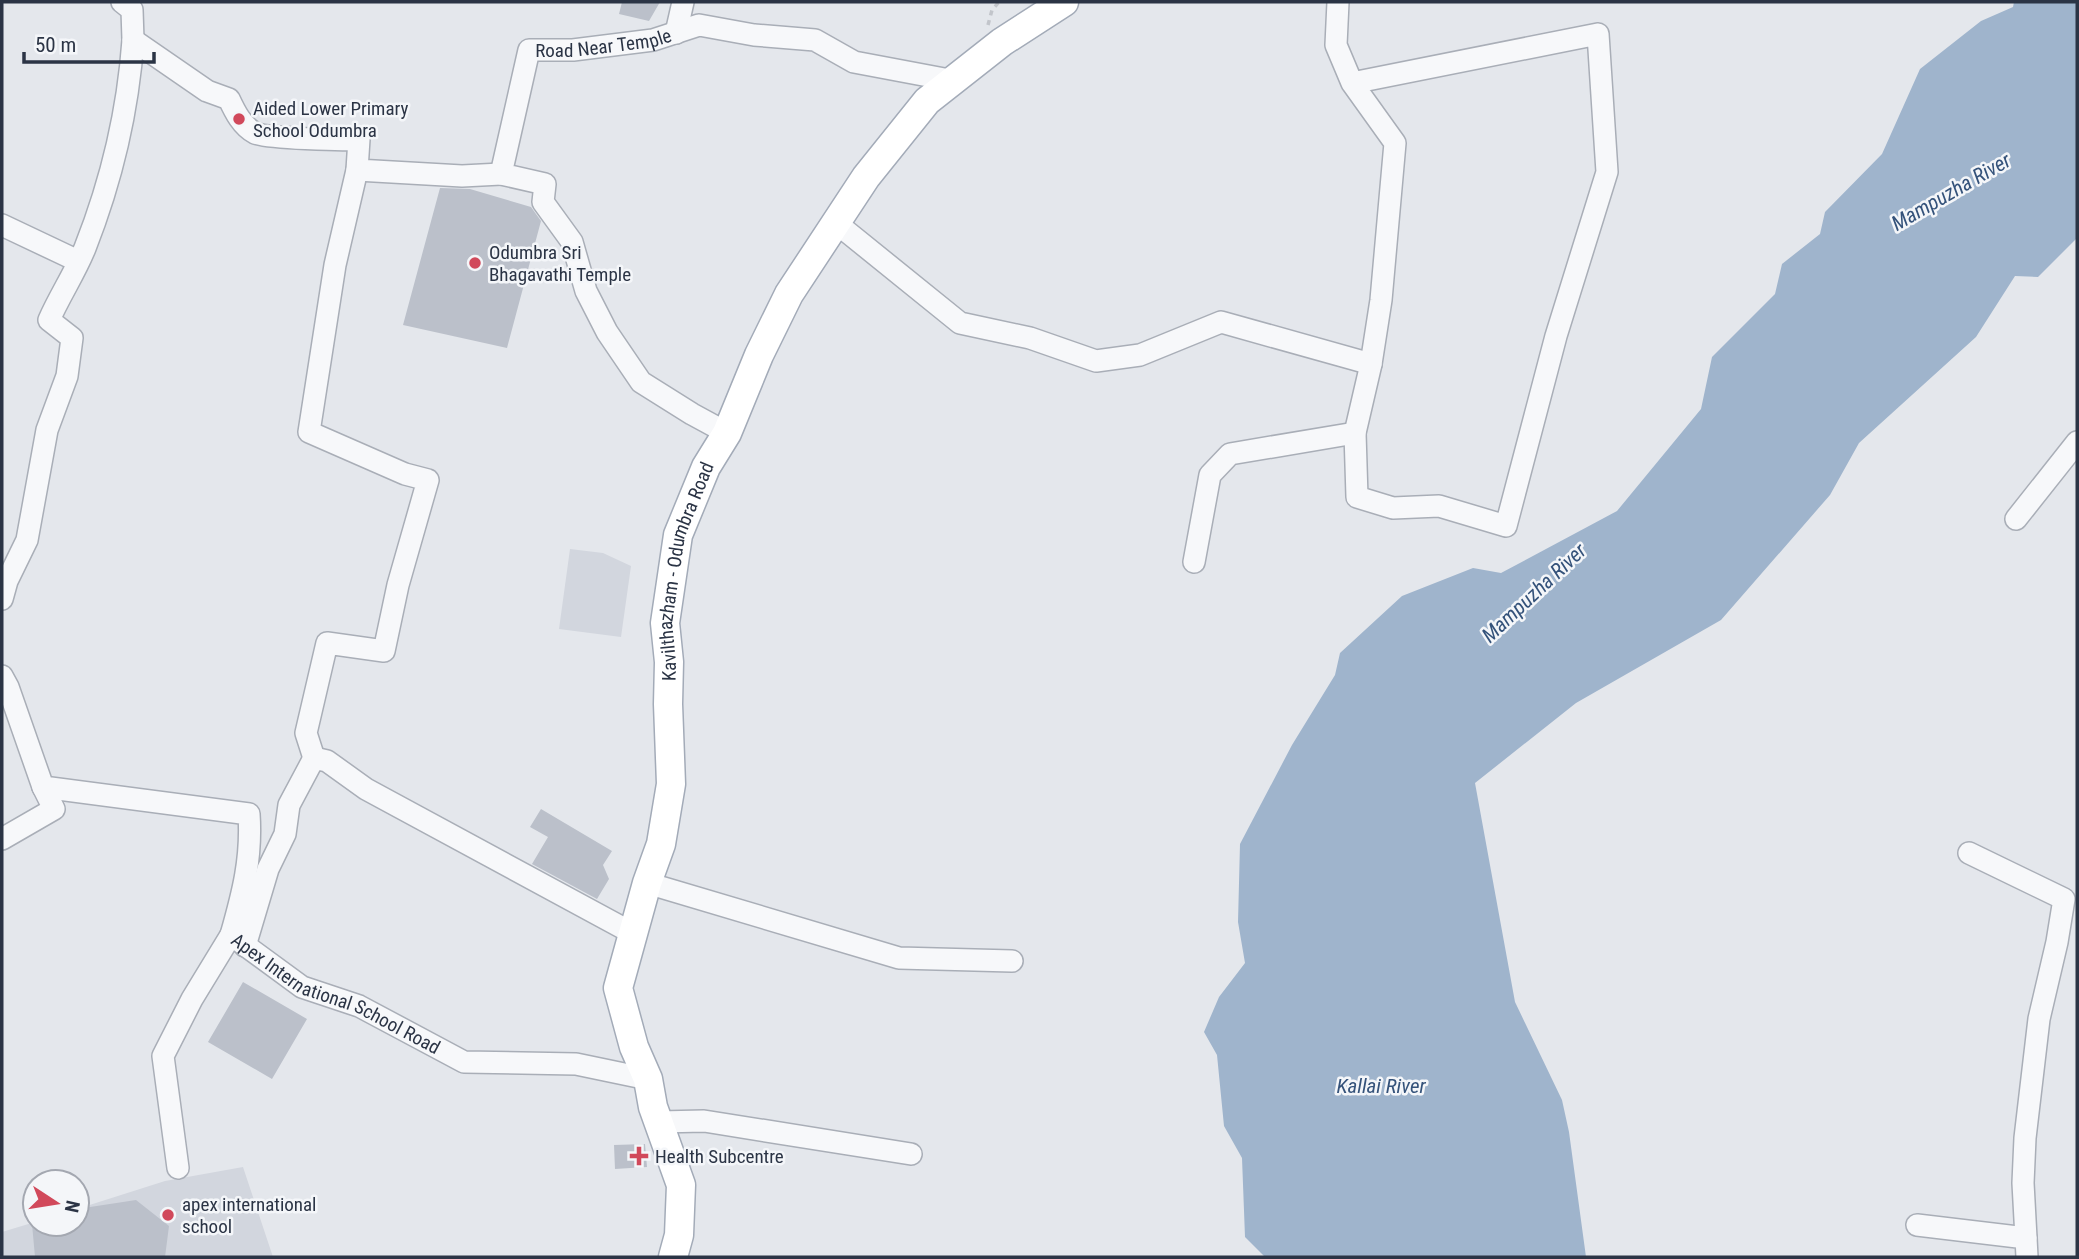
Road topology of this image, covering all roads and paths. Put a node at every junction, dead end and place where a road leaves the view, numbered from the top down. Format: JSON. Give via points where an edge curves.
{"nodes":[{"id":1,"x":122,"y":2,"type":"edge"},
{"id":2,"x":683,"y":2,"type":"edge"},
{"id":3,"x":1064,"y":2,"type":"edge"},
{"id":4,"x":1338,"y":2,"type":"edge"},
{"id":5,"x":676,"y":33,"type":"junction"},
{"id":6,"x":134,"y":40,"type":"junction"},
{"id":7,"x":955,"y":81,"type":"junction"},
{"id":8,"x":1352,"y":83,"type":"junction"},
{"id":9,"x":357,"y":170,"type":"junction"},
{"id":10,"x":501,"y":174,"type":"junction"},
{"id":11,"x":835,"y":222,"type":"junction"},
{"id":12,"x":2,"y":225,"type":"edge"},
{"id":13,"x":78,"y":261,"type":"junction"},
{"id":14,"x":1371,"y":363,"type":"junction"},
{"id":15,"x":727,"y":433,"type":"junction"},
{"id":16,"x":1355,"y":433,"type":"junction"},
{"id":17,"x":2077,"y":442,"type":"edge"},
{"id":18,"x":2016,"y":519,"type":"dead end"},
{"id":19,"x":1194,"y":562,"type":"dead end"},
{"id":20,"x":2,"y":599,"type":"edge"},
{"id":21,"x":2,"y":676,"type":"edge"},
{"id":22,"x":314,"y":758,"type":"junction"},
{"id":23,"x":43,"y":787,"type":"junction"},
{"id":24,"x":2,"y":839,"type":"edge"},
{"id":25,"x":1969,"y":853,"type":"dead end"},
{"id":26,"x":647,"y":883,"type":"junction"},
{"id":27,"x":2071,"y":900,"type":"edge"},
{"id":28,"x":634,"y":933,"type":"junction"},
{"id":29,"x":238,"y":941,"type":"junction"},
{"id":30,"x":1012,"y":961,"type":"dead end"},
{"id":31,"x":648,"y":1079,"type":"junction"},
{"id":32,"x":659,"y":1122,"type":"junction"},
{"id":33,"x":911,"y":1154,"type":"dead end"},
{"id":34,"x":178,"y":1168,"type":"dead end"},
{"id":35,"x":1917,"y":1224,"type":"dead end"},
{"id":36,"x":2026,"y":1247,"type":"edge"},
{"id":37,"x":673,"y":1257,"type":"edge"}],
"edges":[{"from":1,"to":6,"type":"street","via":[[132,10]]},
{"from":2,"to":5,"type":"street"},
{"from":3,"to":7,"type":"main road","name":"Kavilthazham - Odumbra Road","via":[[1002,42]]},
{"from":4,"to":8,"type":"street","via":[[1336,45]]},
{"from":5,"to":7,"type":"street","name":"Road Near Temple","via":[[699,25],[815,40],[854,62]]},
{"from":5,"to":10,"type":"street","name":"Road Near Temple","via":[[573,50],[529,50]]},
{"from":6,"to":9,"type":"street","via":[[207,91],[229,99],[239,119],[256,134],[359,139]]},
{"from":6,"to":13,"type":"street","via":[[130,86],[110,175]]},
{"from":7,"to":11,"type":"main road","name":"Kavilthazham - Odumbra Road","via":[[928,101]]},
{"from":8,"to":14,"type":"street","via":[[1395,143]]},
{"from":8,"to":16,"type":"street","via":[[1598,34],[1607,172],[1556,336],[1506,526],[1439,506],[1393,508],[1357,498]]},
{"from":9,"to":10,"type":"street"},
{"from":9,"to":22,"type":"street","via":[[335,265],[309,432],[428,481],[384,651],[327,643],[306,733]]},
{"from":10,"to":15,"type":"street","via":[[545,184],[542,202],[572,242],[586,291],[641,382]]},
{"from":11,"to":14,"type":"street","via":[[960,323],[1030,338],[1096,361],[1140,355],[1221,322]]},
{"from":11,"to":15,"type":"main road","name":"Kavilthazham - Odumbra Road","via":[[789,294]]},
{"from":12,"to":13,"type":"street"},
{"from":13,"to":20,"type":"street","via":[[49,320],[72,338],[67,376],[47,430],[27,540]]},
{"from":14,"to":16,"type":"street"},
{"from":15,"to":26,"type":"main road","name":"Kavilthazham - Odumbra Road","via":[[706,467],[678,536],[671,575],[665,623],[671,784],[661,844]]},
{"from":16,"to":19,"type":"street","via":[[1230,454],[1210,475]]},
{"from":17,"to":18,"type":"street"},
{"from":21,"to":23,"type":"street"},
{"from":22,"to":28,"type":"street","via":[[327,761],[366,789]]},
{"from":22,"to":29,"type":"street","via":[[289,806],[285,834]]},
{"from":23,"to":24,"type":"street","via":[[54,809]]},
{"from":23,"to":29,"type":"street","via":[[249,814],[251,843]]},
{"from":25,"to":27,"type":"street"},
{"from":26,"to":28,"type":"main road","name":"Kavilthazham - Odumbra Road"},
{"from":26,"to":30,"type":"street","via":[[899,958]]},
{"from":27,"to":36,"type":"street","via":[[2039,1019],[2025,1138]]},
{"from":28,"to":31,"type":"main road","name":"Kavilthazham - Odumbra Road","via":[[618,988]]},
{"from":29,"to":31,"type":"street","name":"Apex International School Road","via":[[302,987],[359,1006],[464,1062],[576,1064]]},
{"from":29,"to":34,"type":"street","name":"Apex International School Road","via":[[192,999],[163,1056]]},
{"from":31,"to":32,"type":"main road","name":"Kavilthazham - Odumbra Road"},
{"from":32,"to":33,"type":"street","via":[[704,1121]]},
{"from":32,"to":37,"type":"main road","name":"Kavilthazham - Odumbra Road","via":[[681,1185],[679,1235]]},
{"from":35,"to":36,"type":"street"}]}
